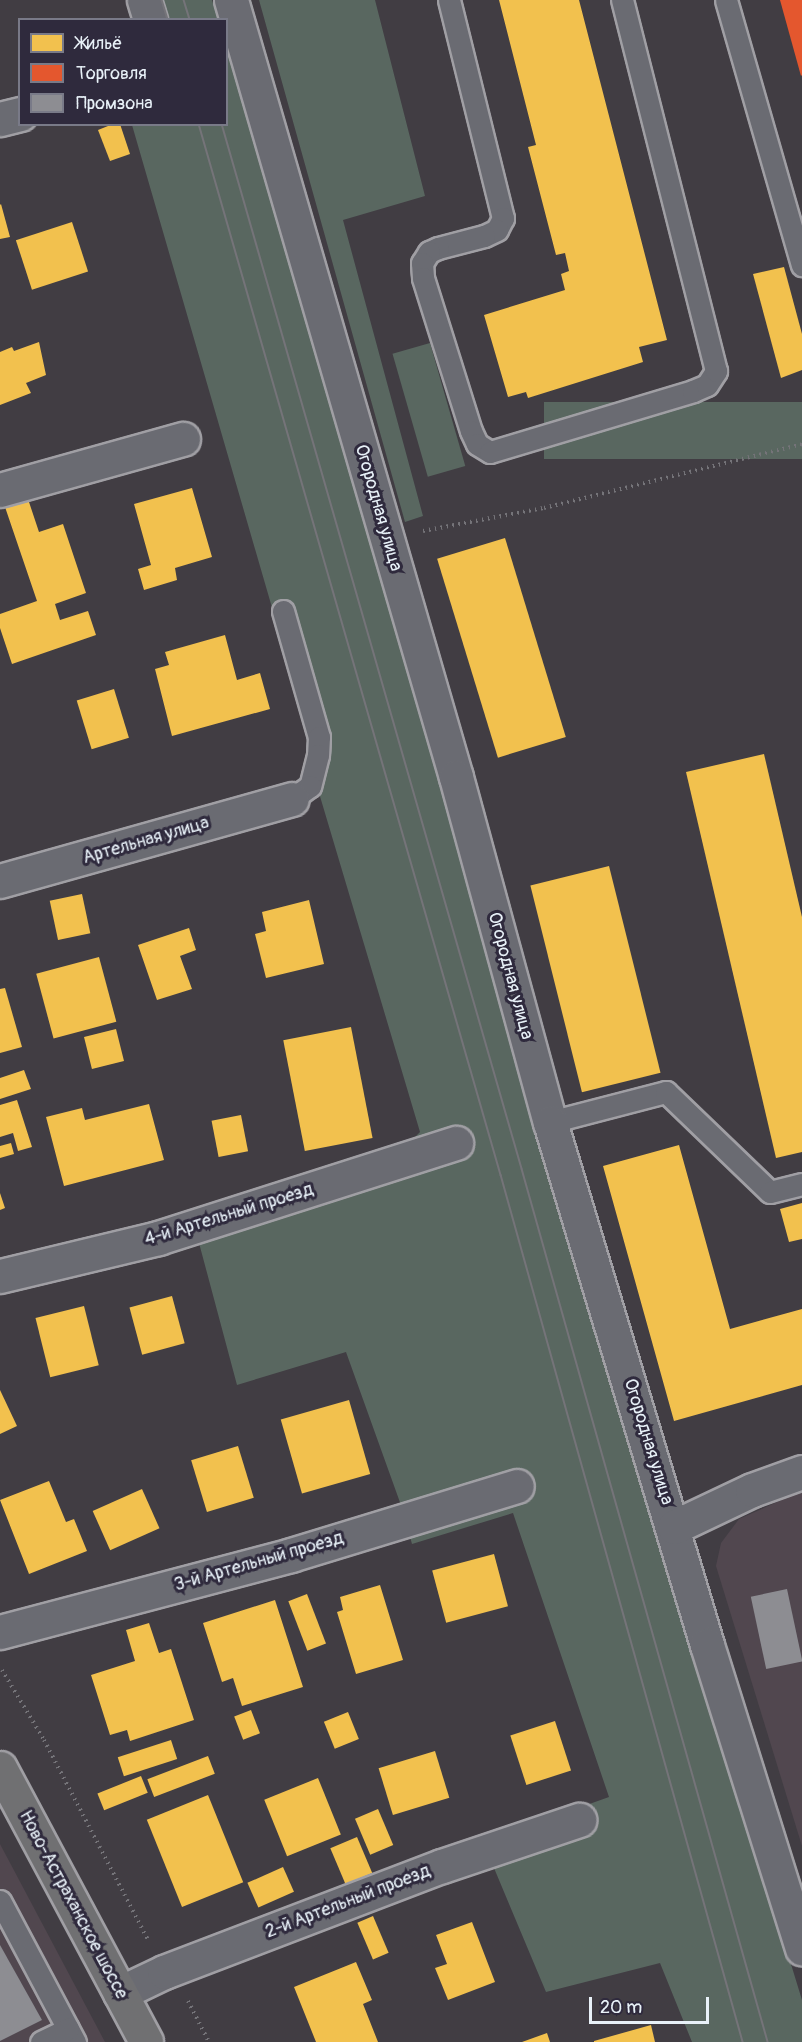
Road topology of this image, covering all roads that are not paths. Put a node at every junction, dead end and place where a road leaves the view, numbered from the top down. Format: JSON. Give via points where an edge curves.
{"nodes":[{"id":1,"x":144,"y":0,"type":"edge"},
{"id":2,"x":231,"y":0,"type":"edge"},
{"id":3,"x":449,"y":0,"type":"edge"},
{"id":4,"x":622,"y":0,"type":"edge"},
{"id":5,"x":726,"y":0,"type":"edge"},
{"id":6,"x":149,"y":18,"type":"edge"},
{"id":7,"x":18,"y":114,"type":"edge"},
{"id":8,"x":0,"y":119,"type":"edge"},
{"id":9,"x":802,"y":265,"type":"edge"},
{"id":10,"x":183,"y":438,"type":"dead end"},
{"id":11,"x":0,"y":490,"type":"edge"},
{"id":12,"x":283,"y":611,"type":"dead end"},
{"id":13,"x":292,"y":799,"type":"joint"},
{"id":14,"x":0,"y":881,"type":"edge"},
{"id":15,"x":550,"y":1122,"type":"junction"},
{"id":16,"x":456,"y":1143,"type":"dead end"},
{"id":17,"x":802,"y":1184,"type":"edge"},
{"id":18,"x":0,"y":1276,"type":"edge"},
{"id":19,"x":802,"y":1472,"type":"edge"},
{"id":20,"x":517,"y":1486,"type":"dead end"},
{"id":21,"x":674,"y":1527,"type":"junction"},
{"id":22,"x":0,"y":1632,"type":"edge"},
{"id":23,"x":0,"y":1768,"type":"edge"},
{"id":24,"x":579,"y":1820,"type":"dead end"},
{"id":25,"x":3,"y":1913,"type":"edge"},
{"id":26,"x":802,"y":1948,"type":"edge"},
{"id":27,"x":120,"y":1993,"type":"junction"},
{"id":28,"x":71,"y":2035,"type":"edge"},
{"id":29,"x":41,"y":2042,"type":"edge"},
{"id":30,"x":146,"y":2042,"type":"edge"}],
"edges":[{"from":1,"to":6,"type":"street"},
{"from":2,"to":15,"type":"street","name":"Огородная улица","via":[[456,777]]},
{"from":3,"to":4,"type":"lane","via":[[503,218],[497,230],[429,252],[422,263],[423,278],[471,431],[477,444],[490,452],[693,391],[707,385],[716,371]]},
{"from":5,"to":9,"type":"lane"},
{"from":7,"to":8,"type":"street"},
{"from":10,"to":11,"type":"street"},
{"from":12,"to":13,"type":"lane","via":[[319,737],[310,786]]},
{"from":13,"to":14,"type":"street","name":"Артельная улица"},
{"from":15,"to":17,"type":"lane","via":[[666,1092],[770,1192]]},
{"from":15,"to":21,"type":"street","name":"Огородная улица"},
{"from":16,"to":18,"type":"street","name":"4-й Артельный проезд","via":[[158,1238]]},
{"from":19,"to":21,"type":"street","via":[[752,1490]]},
{"from":20,"to":22,"type":"street","name":"3-й Артельный проезд","via":[[291,1555]]},
{"from":21,"to":26,"type":"street","name":"Огородная улица"},
{"from":23,"to":27,"type":"main road","name":"Ново-Астраханское шоссе"},
{"from":24,"to":27,"type":"street","name":"2-й Артельный проезд","via":[[442,1866],[164,1972]]},
{"from":25,"to":28,"type":"lane"},
{"from":27,"to":30,"type":"main road","name":"Ново-Астраханское шоссе"},
{"from":28,"to":29,"type":"lane"}]}
